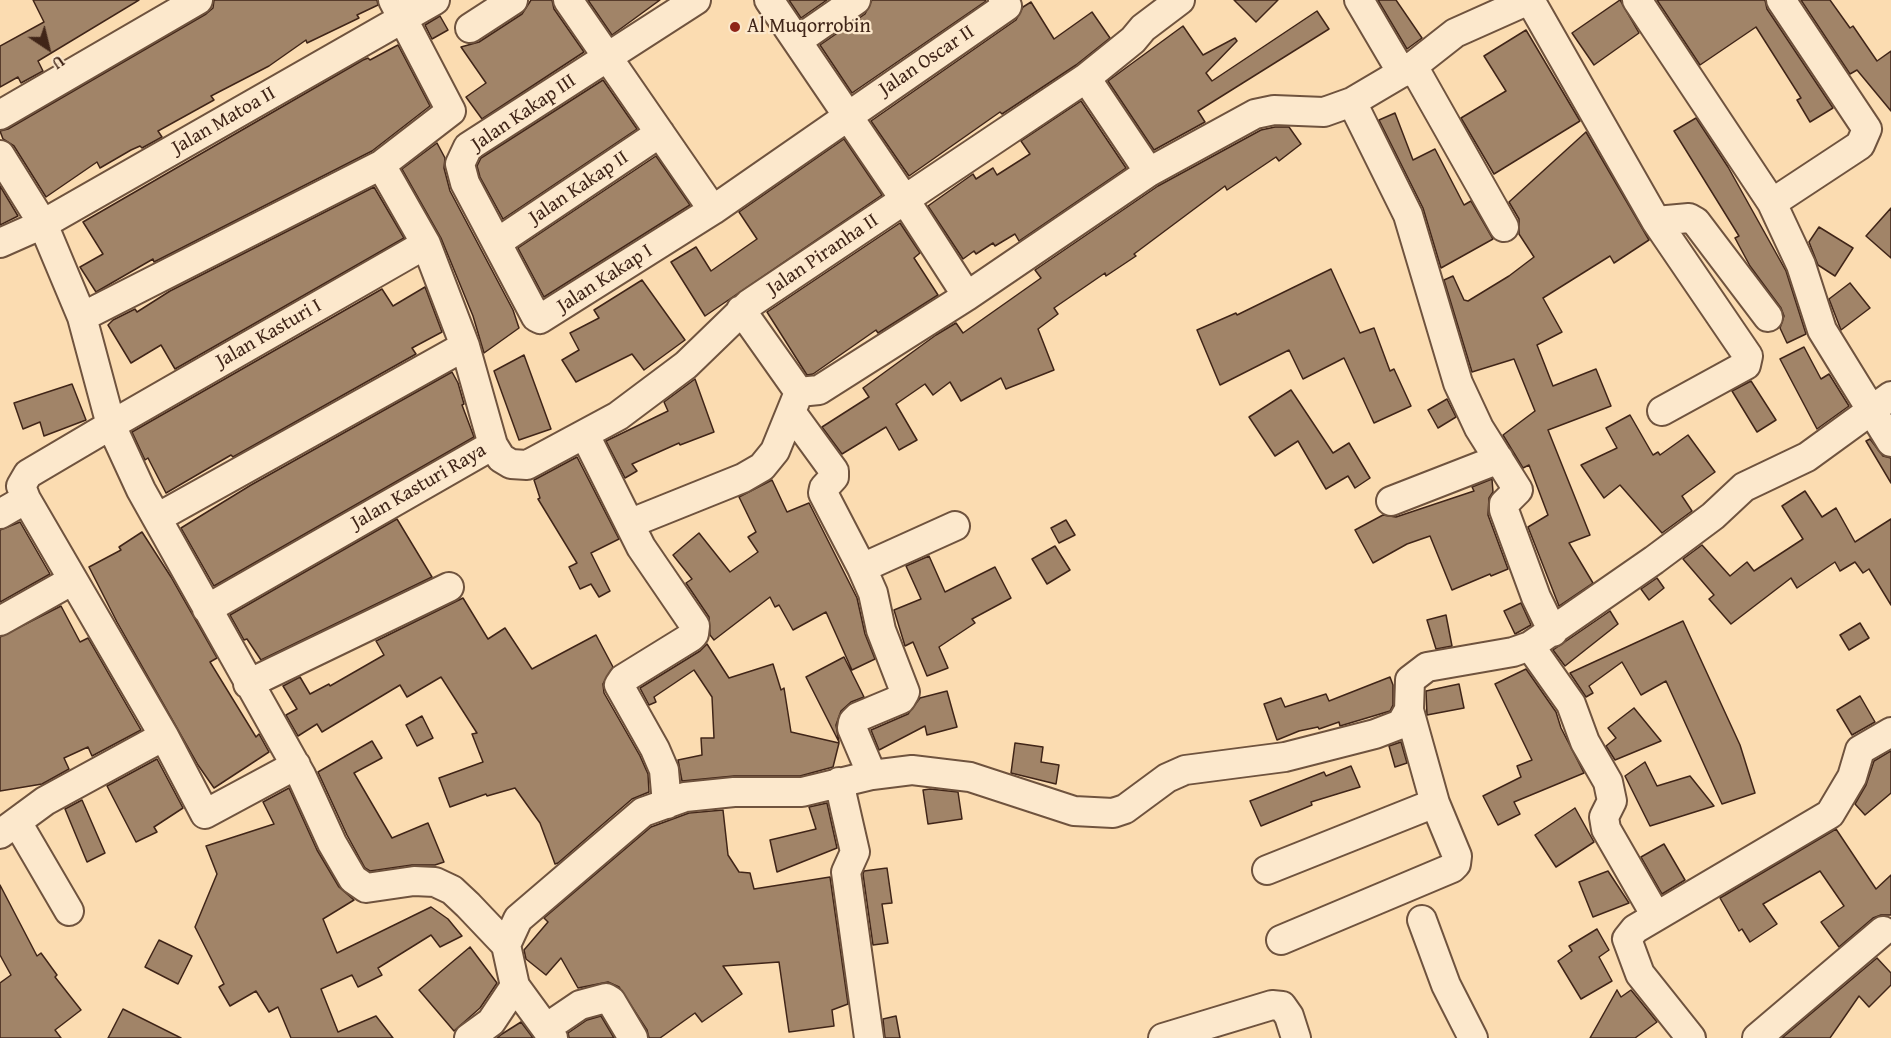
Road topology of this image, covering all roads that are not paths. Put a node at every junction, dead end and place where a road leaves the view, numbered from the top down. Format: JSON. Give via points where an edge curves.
{"nodes":[{"id":1,"x":198,"y":0,"type":"edge"},
{"id":2,"x":435,"y":0,"type":"edge"},
{"id":3,"x":513,"y":0,"type":"edge"},
{"id":4,"x":568,"y":0,"type":"edge"},
{"id":5,"x":696,"y":0,"type":"edge"},
{"id":6,"x":769,"y":0,"type":"edge"},
{"id":7,"x":856,"y":0,"type":"edge"},
{"id":8,"x":1180,"y":0,"type":"edge"},
{"id":9,"x":1359,"y":0,"type":"edge"},
{"id":10,"x":1529,"y":0,"type":"edge"},
{"id":11,"x":1637,"y":0,"type":"edge"},
{"id":12,"x":1781,"y":0,"type":"edge"},
{"id":13,"x":1005,"y":3,"type":"edge"},
{"id":14,"x":399,"y":9,"type":"edge"},
{"id":15,"x":470,"y":28,"type":"dead end"},
{"id":16,"x":797,"y":41,"type":"junction"},
{"id":17,"x":607,"y":59,"type":"junction"},
{"id":18,"x":1407,"y":69,"type":"junction"},
{"id":19,"x":1086,"y":78,"type":"junction"},
{"id":20,"x":1352,"y":102,"type":"junction"},
{"id":21,"x":0,"y":115,"type":"edge"},
{"id":22,"x":848,"y":116,"type":"junction"},
{"id":23,"x":660,"y":133,"type":"junction"},
{"id":24,"x":0,"y":155,"type":"edge"},
{"id":25,"x":381,"y":165,"type":"junction"},
{"id":26,"x":1149,"y":171,"type":"junction"},
{"id":27,"x":905,"y":200,"type":"junction"},
{"id":28,"x":1772,"y":203,"type":"junction"},
{"id":29,"x":713,"y":210,"type":"junction"},
{"id":30,"x":1656,"y":220,"type":"junction"},
{"id":31,"x":43,"y":224,"type":"junction"},
{"id":32,"x":1504,"y":227,"type":"dead end"},
{"id":33,"x":498,"y":242,"type":"junction"},
{"id":34,"x":0,"y":243,"type":"edge"},
{"id":35,"x":426,"y":244,"type":"junction"},
{"id":36,"x":966,"y":296,"type":"junction"},
{"id":37,"x":741,"y":310,"type":"junction"},
{"id":38,"x":82,"y":317,"type":"junction"},
{"id":39,"x":1768,"y":317,"type":"dead end"},
{"id":40,"x":465,"y":346,"type":"junction"},
{"id":41,"x":795,"y":402,"type":"junction"},
{"id":42,"x":1881,"y":403,"type":"edge"},
{"id":43,"x":1662,"y":411,"type":"dead end"},
{"id":44,"x":111,"y":425,"type":"junction"},
{"id":45,"x":585,"y":435,"type":"junction"},
{"id":46,"x":1891,"y":442,"type":"edge"},
{"id":47,"x":493,"y":445,"type":"junction"},
{"id":48,"x":1499,"y":459,"type":"junction"},
{"id":49,"x":26,"y":500,"type":"junction"},
{"id":50,"x":1391,"y":501,"type":"dead end"},
{"id":51,"x":0,"y":514,"type":"edge"},
{"id":52,"x":157,"y":518,"type":"junction"},
{"id":53,"x":632,"y":523,"type":"junction"},
{"id":54,"x":955,"y":526,"type":"dead end"},
{"id":55,"x":862,"y":568,"type":"junction"},
{"id":56,"x":73,"y":580,"type":"junction"},
{"id":57,"x":449,"y":587,"type":"dead end"},
{"id":58,"x":207,"y":609,"type":"junction"},
{"id":59,"x":0,"y":621,"type":"edge"},
{"id":60,"x":1542,"y":639,"type":"junction"},
{"id":61,"x":248,"y":684,"type":"junction"},
{"id":62,"x":1409,"y":710,"type":"junction"},
{"id":63,"x":1891,"y":732,"type":"edge"},
{"id":64,"x":164,"y":736,"type":"junction"},
{"id":65,"x":296,"y":765,"type":"junction"},
{"id":66,"x":872,"y":775,"type":"junction"},
{"id":67,"x":839,"y":782,"type":"junction"},
{"id":68,"x":1435,"y":803,"type":"junction"},
{"id":69,"x":667,"y":804,"type":"junction"},
{"id":70,"x":8,"y":828,"type":"edge"},
{"id":71,"x":1267,"y":870,"type":"dead end"},
{"id":72,"x":69,"y":911,"type":"dead end"},
{"id":73,"x":1656,"y":916,"type":"junction"},
{"id":74,"x":1422,"y":920,"type":"dead end"},
{"id":75,"x":1883,"y":931,"type":"dead end"},
{"id":76,"x":1281,"y":940,"type":"dead end"},
{"id":77,"x":506,"y":945,"type":"junction"},
{"id":78,"x":515,"y":986,"type":"junction"},
{"id":79,"x":1685,"y":1029,"type":"edge"},
{"id":80,"x":550,"y":1033,"type":"edge"},
{"id":81,"x":469,"y":1038,"type":"edge"},
{"id":82,"x":633,"y":1038,"type":"edge"},
{"id":83,"x":869,"y":1038,"type":"edge"},
{"id":84,"x":1163,"y":1038,"type":"edge"},
{"id":85,"x":1296,"y":1038,"type":"edge"},
{"id":86,"x":1473,"y":1038,"type":"edge"},
{"id":87,"x":1756,"y":1038,"type":"edge"}],
"edges":[{"from":1,"to":21,"type":"street"},
{"from":2,"to":14,"type":"street","name":"Jalan Matoa II"},
{"from":3,"to":15,"type":"street"},
{"from":4,"to":17,"type":"street"},
{"from":5,"to":17,"type":"street","name":"Jalan Kakap III"},
{"from":6,"to":16,"type":"street"},
{"from":7,"to":16,"type":"street"},
{"from":8,"to":19,"type":"street","name":"Jalan Piranha II"},
{"from":9,"to":18,"type":"street"},
{"from":10,"to":18,"type":"street","via":[[1455,33]]},
{"from":10,"to":30,"type":"street"},
{"from":11,"to":28,"type":"street"},
{"from":12,"to":28,"type":"street","via":[[1867,129],[1860,145]]},
{"from":13,"to":22,"type":"street","name":"Jalan Oscar II"},
{"from":14,"to":25,"type":"street","via":[[451,111]]},
{"from":14,"to":31,"type":"street","name":"Jalan Matoa II"},
{"from":16,"to":22,"type":"street"},
{"from":17,"to":23,"type":"street"},
{"from":17,"to":33,"type":"street","name":"Jalan Kakap III","via":[[468,147],[460,164],[465,183]]},
{"from":18,"to":20,"type":"street"},
{"from":18,"to":32,"type":"street"},
{"from":19,"to":26,"type":"street"},
{"from":19,"to":27,"type":"street","name":"Jalan Piranha II"},
{"from":20,"to":26,"type":"street","via":[[1324,112],[1274,110],[1255,114]]},
{"from":20,"to":48,"type":"street","via":[[1408,215],[1458,383]]},
{"from":22,"to":27,"type":"street"},
{"from":22,"to":29,"type":"street","name":"Jalan Oscar II"},
{"from":23,"to":29,"type":"street"},
{"from":23,"to":33,"type":"street","name":"Jalan Kakap II"},
{"from":24,"to":31,"type":"street"},
{"from":25,"to":35,"type":"street","name":"Jalan Kasturi Raya"},
{"from":25,"to":38,"type":"street"},
{"from":26,"to":36,"type":"street"},
{"from":27,"to":36,"type":"street"},
{"from":27,"to":37,"type":"street","name":"Jalan Piranha II"},
{"from":28,"to":42,"type":"street","via":[[1801,265],[1821,330]]},
{"from":29,"to":33,"type":"street","name":"Jalan Kakap I","via":[[540,319]]},
{"from":30,"to":39,"type":"street","via":[[1689,218],[1696,222]]},
{"from":30,"to":43,"type":"street","via":[[1748,356],[1746,366]]},
{"from":31,"to":34,"type":"street","name":"Jalan Matoa II"},
{"from":31,"to":38,"type":"street"},
{"from":35,"to":40,"type":"street","name":"Jalan Kasturi Raya"},
{"from":35,"to":44,"type":"street","name":"Jalan Kasturi I"},
{"from":36,"to":41,"type":"street"},
{"from":37,"to":41,"type":"street"},
{"from":37,"to":45,"type":"street","name":"Jalan Piranha II","via":[[686,365],[618,416]]},
{"from":38,"to":44,"type":"street"},
{"from":40,"to":47,"type":"street","name":"Jalan Kasturi Raya"},
{"from":40,"to":52,"type":"street"},
{"from":41,"to":53,"type":"street","via":[[775,451],[762,467]]},
{"from":41,"to":55,"type":"street","via":[[834,471],[822,493]]},
{"from":42,"to":46,"type":"street"},
{"from":42,"to":60,"type":"street","via":[[1807,457],[1744,487],[1713,516]]},
{"from":44,"to":49,"type":"street","name":"Jalan Kasturi I","via":[[28,474],[21,486]]},
{"from":44,"to":52,"type":"street"},
{"from":45,"to":47,"type":"street","name":"Jalan Piranha II","via":[[527,465],[511,464],[501,458]]},
{"from":45,"to":53,"type":"street"},
{"from":47,"to":58,"type":"street","name":"Jalan Kasturi Raya"},
{"from":48,"to":50,"type":"street"},
{"from":48,"to":60,"type":"street","via":[[1518,490],[1504,504],[1504,510],[1536,597]]},
{"from":49,"to":51,"type":"street"},
{"from":49,"to":56,"type":"street"},
{"from":52,"to":58,"type":"street"},
{"from":53,"to":69,"type":"street","via":[[641,547],[695,630],[691,637],[619,685],[660,759],[668,789]]},
{"from":54,"to":55,"type":"street"},
{"from":55,"to":66,"type":"street","via":[[906,692],[900,699],[853,722]]},
{"from":56,"to":59,"type":"street"},
{"from":56,"to":64,"type":"street"},
{"from":57,"to":61,"type":"street"},
{"from":58,"to":61,"type":"street"},
{"from":60,"to":62,"type":"street","via":[[1513,652],[1426,667],[1410,680]]},
{"from":60,"to":73,"type":"street","via":[[1585,742],[1608,782],[1612,801],[1604,817],[1606,829]]},
{"from":61,"to":65,"type":"street"},
{"from":62,"to":66,"type":"street","via":[[1401,724],[1375,734],[1285,757],[1185,770],[1167,777],[1125,809],[1113,813],[1074,811],[969,777],[912,770]]},
{"from":62,"to":68,"type":"street"},
{"from":63,"to":73,"type":"street","via":[[1860,750],[1852,777],[1830,814]]},
{"from":64,"to":65,"type":"street","via":[[206,814]]},
{"from":64,"to":70,"type":"street","via":[[55,795]]},
{"from":65,"to":77,"type":"street","via":[[332,843],[356,883],[366,888],[414,880],[435,882],[452,890]]},
{"from":66,"to":67,"type":"street"},
{"from":67,"to":69,"type":"street","via":[[802,792],[734,792],[686,797]]},
{"from":67,"to":83,"type":"street","via":[[855,852],[846,872]]},
{"from":68,"to":71,"type":"street"},
{"from":68,"to":76,"type":"street","via":[[1457,856],[1452,868]]},
{"from":69,"to":77,"type":"street","via":[[643,812],[518,919]]},
{"from":70,"to":72,"type":"street"},
{"from":73,"to":79,"type":"street","via":[[1626,939],[1640,974]]},
{"from":74,"to":86,"type":"street","via":[[1446,985]]},
{"from":75,"to":87,"type":"street"},
{"from":77,"to":78,"type":"street"},
{"from":78,"to":80,"type":"street"},
{"from":78,"to":81,"type":"street","via":[[492,1022]]},
{"from":80,"to":82,"type":"street","via":[[580,1005],[606,998]]},
{"from":84,"to":85,"type":"street","via":[[1272,1005],[1282,1006]]}]}
